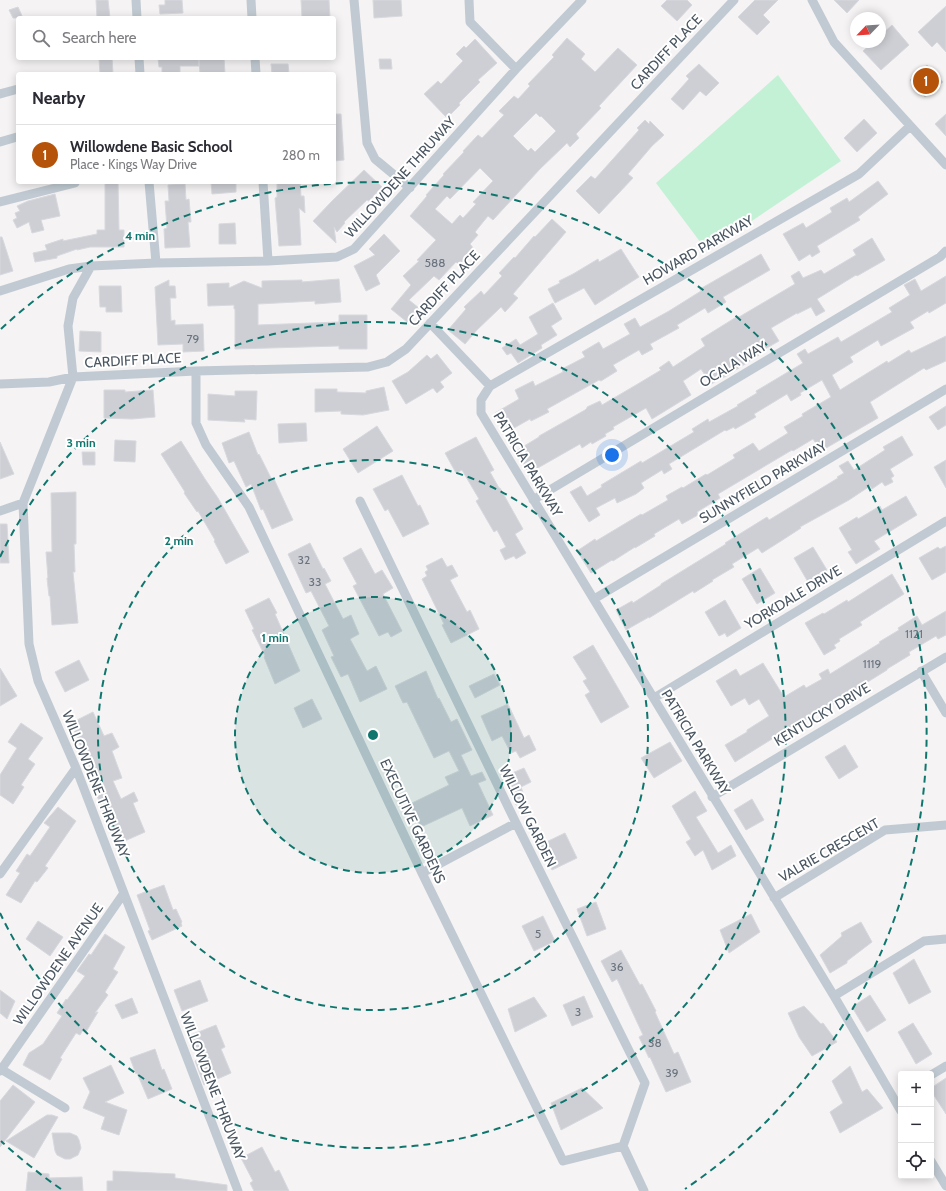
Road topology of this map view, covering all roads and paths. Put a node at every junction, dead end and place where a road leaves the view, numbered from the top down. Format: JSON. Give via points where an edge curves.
{"nodes":[{"id":1,"x":136,"y":0,"type":"edge"},
{"id":2,"x":251,"y":0,"type":"edge"},
{"id":3,"x":354,"y":0,"type":"edge"},
{"id":4,"x":469,"y":0,"type":"edge"},
{"id":5,"x":582,"y":0,"type":"edge"},
{"id":6,"x":734,"y":0,"type":"edge"},
{"id":7,"x":812,"y":0,"type":"edge"},
{"id":8,"x":137,"y":16,"type":"edge"},
{"id":9,"x":252,"y":16,"type":"edge"},
{"id":10,"x":140,"y":60,"type":"edge"},
{"id":11,"x":255,"y":60,"type":"edge"},
{"id":12,"x":516,"y":69,"type":"junction"},
{"id":13,"x":140,"y":72,"type":"edge"},
{"id":14,"x":256,"y":72,"type":"edge"},
{"id":15,"x":16,"y":90,"type":"edge"},
{"id":16,"x":0,"y":94,"type":"edge"},
{"id":17,"x":910,"y":126,"type":"junction"},
{"id":18,"x":16,"y":137,"type":"edge"},
{"id":19,"x":0,"y":142,"type":"edge"},
{"id":20,"x":946,"y":165,"type":"edge"},
{"id":21,"x":71,"y":184,"type":"edge"},
{"id":22,"x":149,"y":184,"type":"edge"},
{"id":23,"x":262,"y":184,"type":"edge"},
{"id":24,"x":410,"y":188,"type":"junction"},
{"id":25,"x":0,"y":202,"type":"edge"},
{"id":26,"x":946,"y":251,"type":"edge"},
{"id":27,"x":268,"y":261,"type":"junction"},
{"id":28,"x":156,"y":263,"type":"junction"},
{"id":29,"x":91,"y":266,"type":"junction"},
{"id":30,"x":0,"y":290,"type":"edge"},
{"id":31,"x":430,"y":323,"type":"junction"},
{"id":32,"x":196,"y":371,"type":"junction"},
{"id":33,"x":73,"y":377,"type":"junction"},
{"id":34,"x":0,"y":384,"type":"edge"},
{"id":35,"x":490,"y":386,"type":"junction"},
{"id":36,"x":946,"y":389,"type":"edge"},
{"id":37,"x":533,"y":500,"type":"junction"},
{"id":38,"x":360,"y":501,"type":"dead end"},
{"id":39,"x":24,"y":503,"type":"junction"},
{"id":40,"x":0,"y":511,"type":"edge"},
{"id":41,"x":946,"y":521,"type":"edge"},
{"id":42,"x":594,"y":599,"type":"junction"},
{"id":43,"x":946,"y":657,"type":"edge"},
{"id":44,"x":921,"y":671,"type":"junction"},
{"id":45,"x":654,"y":698,"type":"junction"},
{"id":46,"x":946,"y":714,"type":"edge"},
{"id":47,"x":76,"y":768,"type":"junction"},
{"id":48,"x":712,"y":796,"type":"junction"},
{"id":49,"x":516,"y":823,"type":"junction"},
{"id":50,"x":946,"y":825,"type":"edge"},
{"id":51,"x":422,"y":873,"type":"junction"},
{"id":52,"x":0,"y":874,"type":"edge"},
{"id":53,"x":124,"y":893,"type":"junction"},
{"id":54,"x":774,"y":898,"type":"junction"},
{"id":55,"x":946,"y":939,"type":"edge"},
{"id":56,"x":834,"y":996,"type":"junction"},
{"id":57,"x":946,"y":1066,"type":"edge"},
{"id":58,"x":1,"y":1070,"type":"edge"},
{"id":59,"x":934,"y":1073,"type":"edge"},
{"id":60,"x":898,"y":1093,"type":"edge"},
{"id":61,"x":892,"y":1096,"type":"junction"},
{"id":62,"x":899,"y":1107,"type":"edge"},
{"id":63,"x":65,"y":1108,"type":"dead end"},
{"id":64,"x":623,"y":1146,"type":"junction"},
{"id":65,"x":934,"y":1166,"type":"edge"},
{"id":66,"x":946,"y":1186,"type":"edge"},
{"id":67,"x":238,"y":1191,"type":"edge"},
{"id":68,"x":644,"y":1191,"type":"edge"}],
"edges":[{"from":1,"to":8,"type":"street"},
{"from":2,"to":9,"type":"street"},
{"from":3,"to":24,"type":"street","via":[[367,143],[375,159]]},
{"from":4,"to":12,"type":"street","via":[[470,22]]},
{"from":5,"to":12,"type":"street","name":"WILLOWDENE THRUWAY"},
{"from":6,"to":31,"type":"street","name":"CARDIFF PLACE"},
{"from":7,"to":17,"type":"street","via":[[834,42]]},
{"from":10,"to":13,"type":"street"},
{"from":11,"to":14,"type":"street"},
{"from":12,"to":24,"type":"street","name":"WILLOWDENE THRUWAY"},
{"from":15,"to":16,"type":"street"},
{"from":17,"to":20,"type":"street"},
{"from":17,"to":35,"type":"street","name":"HOWARD PARKWAY","via":[[859,174]]},
{"from":18,"to":19,"type":"street"},
{"from":21,"to":25,"type":"street"},
{"from":22,"to":28,"type":"street"},
{"from":23,"to":27,"type":"street"},
{"from":24,"to":27,"type":"street","name":"WILLOWDENE THRUWAY","via":[[354,249],[337,256]]},
{"from":26,"to":37,"type":"street","name":"OCALA WAY","via":[[843,316]]},
{"from":27,"to":28,"type":"street","name":"WILLOWDENE THRUWAY"},
{"from":28,"to":29,"type":"street","name":"WILLOWDENE THRUWAY"},
{"from":29,"to":30,"type":"street","name":"WILLOWDENE THRUWAY","via":[[69,269]]},
{"from":29,"to":33,"type":"street","name":"WILLOWDENE THRUWAY","via":[[73,298],[68,326]]},
{"from":31,"to":32,"type":"street","name":"CARDIFF PLACE","via":[[406,349],[387,362],[368,367]]},
{"from":31,"to":35,"type":"street"},
{"from":32,"to":33,"type":"street","name":"CARDIFF PLACE"},
{"from":32,"to":51,"type":"street","name":"EXECUTIVE GARDENS","via":[[196,423],[206,445],[249,507]]},
{"from":33,"to":34,"type":"street","via":[[49,382]]},
{"from":33,"to":39,"type":"street","name":"WILLOWDENE THRUWAY"},
{"from":35,"to":37,"type":"street","name":"PATRICIA PARKWAY","via":[[481,400],[481,413]]},
{"from":36,"to":42,"type":"street","name":"SUNNYFIELD PARKWAY"},
{"from":37,"to":42,"type":"street","name":"PATRICIA PARKWAY"},
{"from":38,"to":49,"type":"street","name":"WILLOW GARDEN"},
{"from":39,"to":40,"type":"street"},
{"from":39,"to":47,"type":"street","name":"WILLOWDENE THRUWAY","via":[[29,644],[38,681]]},
{"from":41,"to":45,"type":"street","name":"YORKDALE DRIVE"},
{"from":42,"to":45,"type":"street","name":"PATRICIA PARKWAY"},
{"from":43,"to":44,"type":"street","name":"KENTUCKY DRIVE"},
{"from":44,"to":46,"type":"street"},
{"from":44,"to":48,"type":"street","name":"KENTUCKY DRIVE"},
{"from":45,"to":48,"type":"street","name":"PATRICIA PARKWAY"},
{"from":47,"to":52,"type":"street"},
{"from":47,"to":53,"type":"street","name":"WILLOWDENE THRUWAY"},
{"from":48,"to":54,"type":"street","name":"PATRICIA PARKWAY"},
{"from":49,"to":51,"type":"street"},
{"from":49,"to":64,"type":"street","name":"WILLOW GARDEN","via":[[644,1083]]},
{"from":50,"to":54,"type":"street","name":"VALRIE CRESCENT","via":[[885,830]]},
{"from":51,"to":64,"type":"street","name":"EXECUTIVE GARDENS","via":[[563,1162]]},
{"from":53,"to":58,"type":"street","name":"WILLOWDENE AVENUE"},
{"from":53,"to":67,"type":"street","name":"WILLOWDENE THRUWAY"},
{"from":54,"to":56,"type":"street","name":"PATRICIA PARKWAY"},
{"from":55,"to":56,"type":"street","via":[[924,941]]},
{"from":56,"to":61,"type":"street","name":"PATRICIA PARKWAY"},
{"from":57,"to":59,"type":"street"},
{"from":58,"to":63,"type":"street"},
{"from":60,"to":61,"type":"street"},
{"from":61,"to":62,"type":"street","name":"PATRICIA PARKWAY"},
{"from":64,"to":68,"type":"street"},
{"from":65,"to":66,"type":"street"}]}
